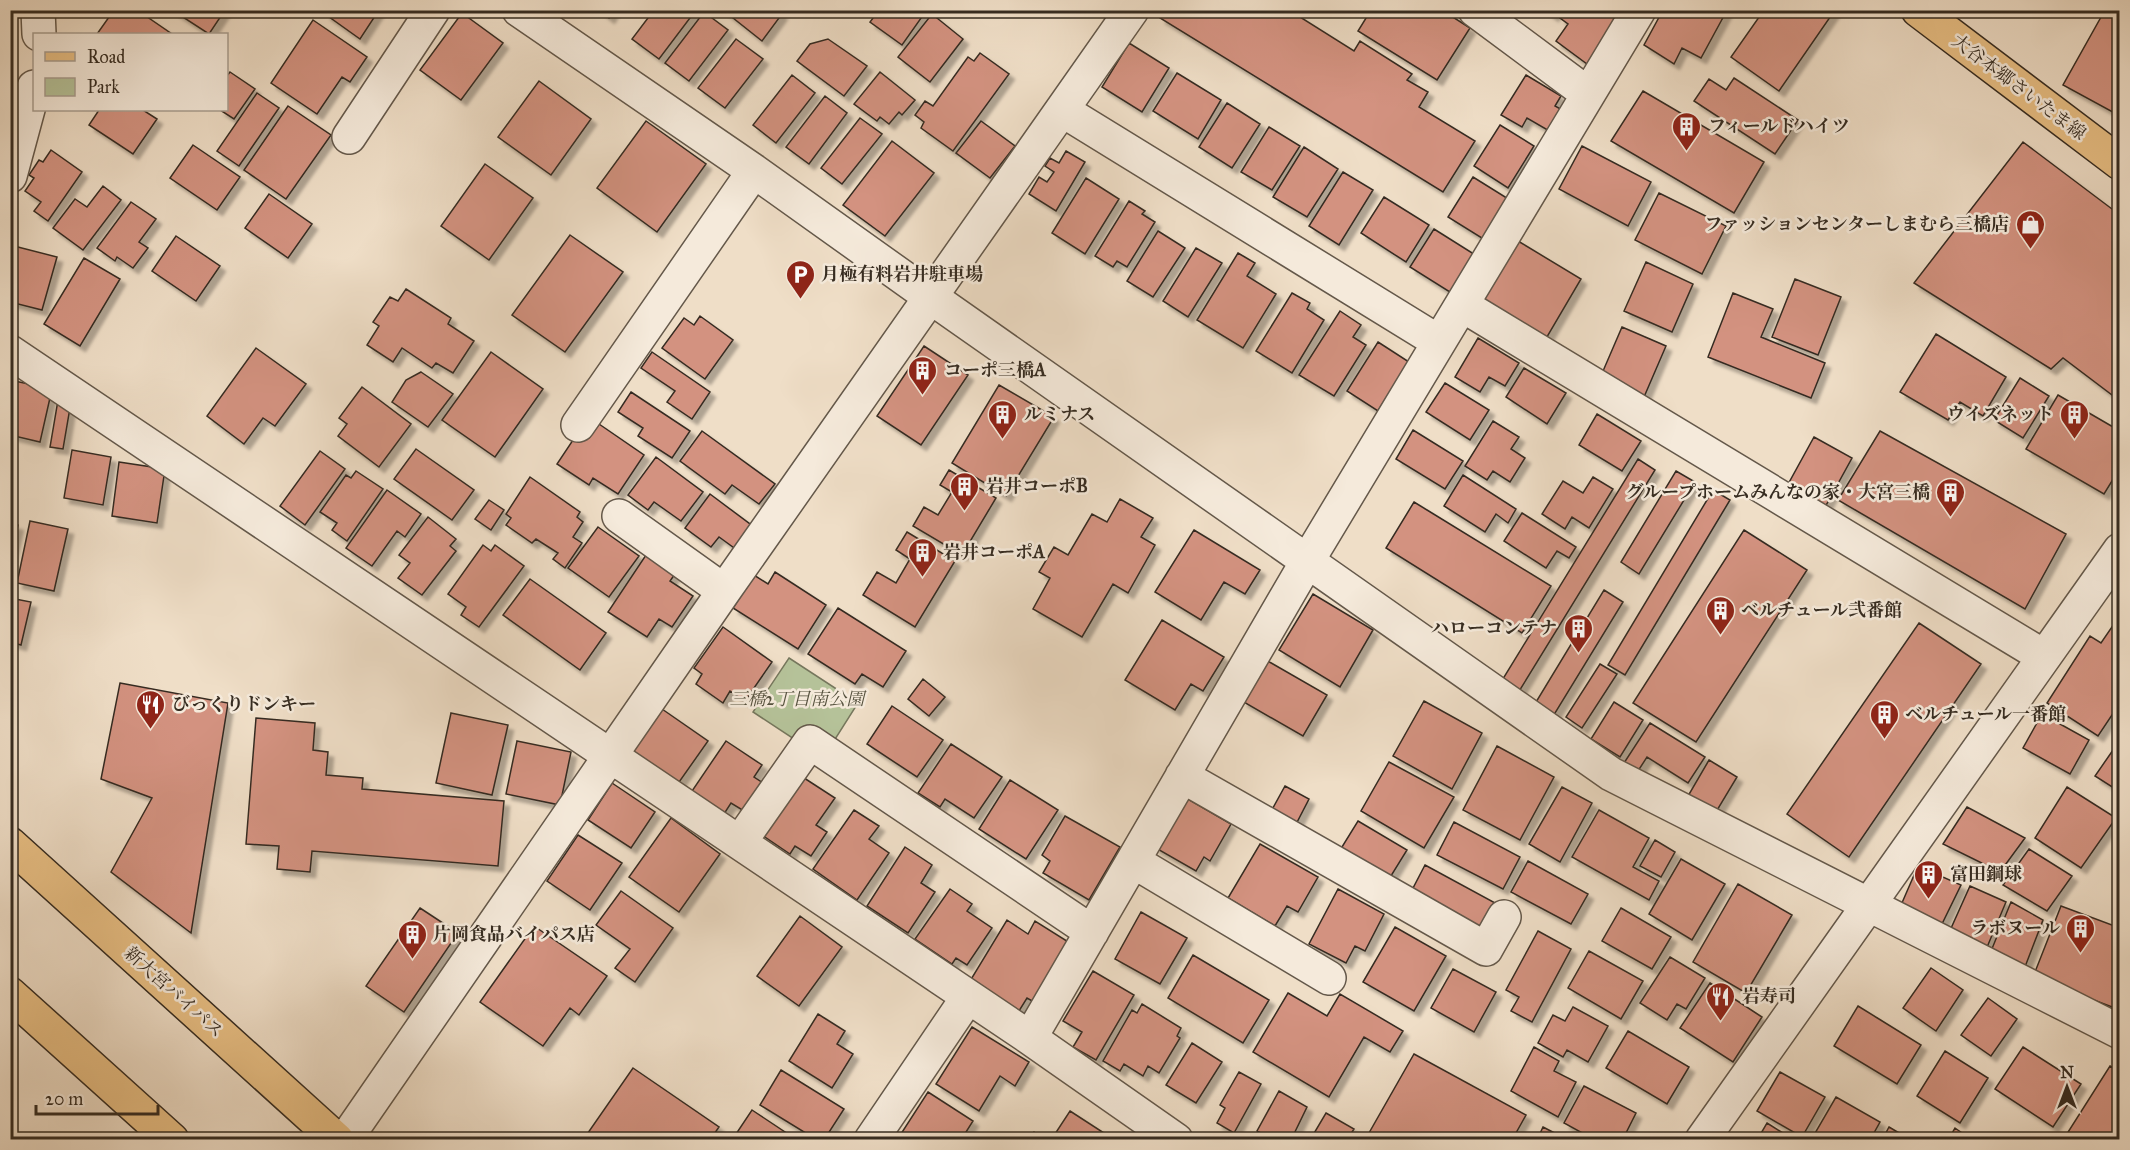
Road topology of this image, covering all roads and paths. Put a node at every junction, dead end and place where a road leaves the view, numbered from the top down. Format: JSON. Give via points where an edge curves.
{"nodes":[{"id":1,"x":38,"y":10,"type":"edge"},
{"id":2,"x":433,"y":10,"type":"edge"},
{"id":3,"x":519,"y":10,"type":"edge"},
{"id":4,"x":1132,"y":10,"type":"edge"},
{"id":5,"x":1475,"y":10,"type":"edge"},
{"id":6,"x":1639,"y":10,"type":"edge"},
{"id":7,"x":1936,"y":16,"type":"edge"},
{"id":8,"x":39,"y":33,"type":"edge"},
{"id":9,"x":33,"y":91,"type":"edge"},
{"id":10,"x":1588,"y":94,"type":"junction"},
{"id":11,"x":1062,"y":111,"type":"junction"},
{"id":12,"x":349,"y":137,"type":"dead end"},
{"id":13,"x":2120,"y":163,"type":"edge"},
{"id":14,"x":754,"y":171,"type":"junction"},
{"id":15,"x":10,"y":176,"type":"edge"},
{"id":16,"x":932,"y":298,"type":"junction"},
{"id":17,"x":1461,"y":305,"type":"junction"},
{"id":18,"x":1438,"y":342,"type":"junction"},
{"id":19,"x":10,"y":352,"type":"edge"},
{"id":20,"x":578,"y":425,"type":"dead end"},
{"id":21,"x":619,"y":516,"type":"dead end"},
{"id":22,"x":2117,"y":557,"type":"edge"},
{"id":23,"x":1308,"y":560,"type":"junction"},
{"id":24,"x":724,"y":591,"type":"junction"},
{"id":25,"x":2043,"y":656,"type":"junction"},
{"id":26,"x":610,"y":756,"type":"junction"},
{"id":27,"x":1182,"y":776,"type":"junction"},
{"id":28,"x":740,"y":842,"type":"junction"},
{"id":29,"x":10,"y":844,"type":"edge"},
{"id":30,"x":1133,"y":861,"type":"junction"},
{"id":31,"x":1868,"y":904,"type":"junction"},
{"id":32,"x":1504,"y":917,"type":"dead end"},
{"id":33,"x":1092,"y":932,"type":"junction"},
{"id":34,"x":1329,"y":978,"type":"dead end"},
{"id":35,"x":10,"y":994,"type":"edge"},
{"id":36,"x":968,"y":997,"type":"junction"},
{"id":37,"x":2120,"y":1032,"type":"edge"},
{"id":38,"x":1030,"y":1038,"type":"junction"},
{"id":39,"x":172,"y":1140,"type":"edge"},
{"id":40,"x":337,"y":1140,"type":"edge"},
{"id":41,"x":345,"y":1140,"type":"edge"},
{"id":42,"x":871,"y":1140,"type":"edge"},
{"id":43,"x":1176,"y":1140,"type":"edge"},
{"id":44,"x":1702,"y":1140,"type":"edge"}],
"edges":[{"from":1,"to":8,"type":"street"},
{"from":2,"to":12,"type":"street"},
{"from":3,"to":14,"type":"street"},
{"from":4,"to":11,"type":"street"},
{"from":5,"to":10,"type":"street"},
{"from":6,"to":10,"type":"street"},
{"from":7,"to":13,"type":"main road","name":"大谷本郷さいたま線"},
{"from":9,"to":15,"type":"street"},
{"from":10,"to":17,"type":"street"},
{"from":11,"to":16,"type":"street"},
{"from":11,"to":18,"type":"street"},
{"from":14,"to":16,"type":"street"},
{"from":14,"to":20,"type":"street"},
{"from":16,"to":23,"type":"street"},
{"from":16,"to":24,"type":"street"},
{"from":17,"to":18,"type":"street"},
{"from":17,"to":25,"type":"street"},
{"from":18,"to":23,"type":"street"},
{"from":19,"to":26,"type":"street"},
{"from":21,"to":24,"type":"street"},
{"from":22,"to":25,"type":"street"},
{"from":23,"to":27,"type":"street"},
{"from":23,"to":31,"type":"street","via":[[1611,774]]},
{"from":24,"to":26,"type":"street"},
{"from":25,"to":31,"type":"street"},
{"from":26,"to":28,"type":"street"},
{"from":26,"to":41,"type":"street"},
{"from":27,"to":30,"type":"street"},
{"from":27,"to":32,"type":"street","via":[[1486,949]]},
{"from":28,"to":33,"type":"street","via":[[810,742]]},
{"from":28,"to":36,"type":"street"},
{"from":29,"to":40,"type":"main road","name":"新大宮バイパス"},
{"from":30,"to":33,"type":"street"},
{"from":30,"to":34,"type":"street"},
{"from":31,"to":37,"type":"street"},
{"from":31,"to":44,"type":"street"},
{"from":33,"to":38,"type":"street"},
{"from":35,"to":39,"type":"main road"},
{"from":36,"to":38,"type":"street"},
{"from":36,"to":42,"type":"street"},
{"from":38,"to":43,"type":"street"}]}
